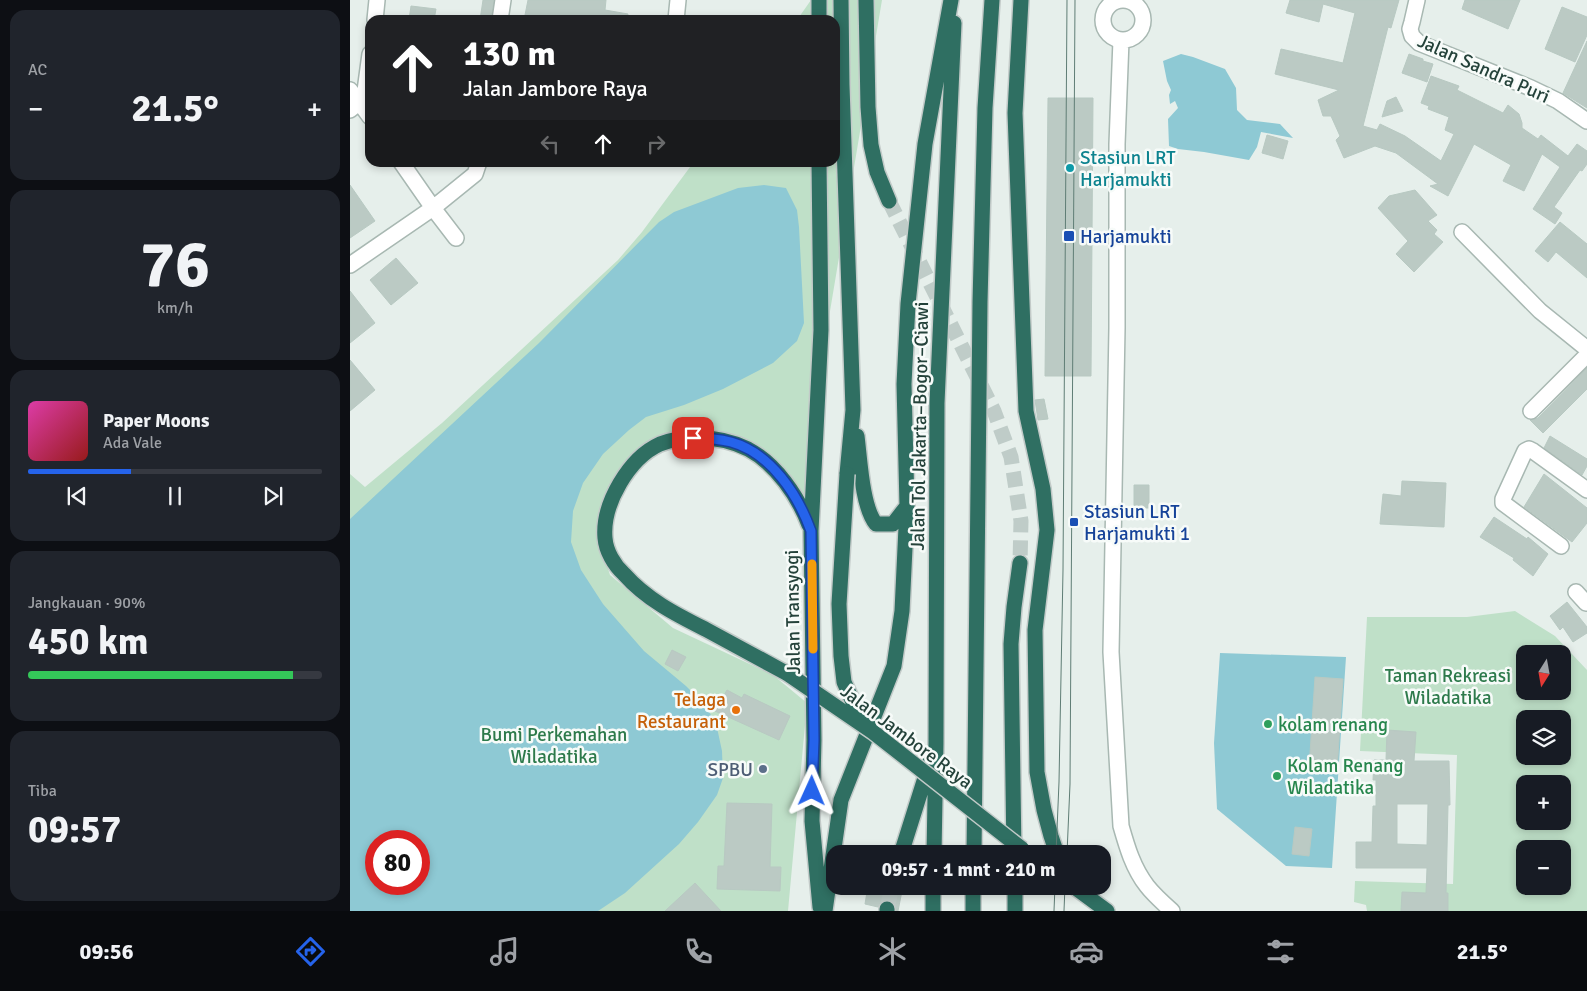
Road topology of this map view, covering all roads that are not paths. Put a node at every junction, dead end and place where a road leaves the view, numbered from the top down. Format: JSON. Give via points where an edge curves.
{"nodes":[{"id":1,"x":377,"y":0,"type":"edge"},
{"id":2,"x":503,"y":0,"type":"edge"},
{"id":3,"x":678,"y":0,"type":"edge"},
{"id":4,"x":819,"y":0,"type":"edge"},
{"id":5,"x":841,"y":0,"type":"edge"},
{"id":6,"x":866,"y":0,"type":"edge"},
{"id":7,"x":951,"y":0,"type":"edge"},
{"id":8,"x":955,"y":0,"type":"edge"},
{"id":9,"x":992,"y":0,"type":"edge"},
{"id":10,"x":1021,"y":0,"type":"edge"},
{"id":11,"x":1418,"y":0,"type":"edge"},
{"id":12,"x":1132,"y":1,"type":"edge"},
{"id":13,"x":375,"y":15,"type":"edge"},
{"id":14,"x":501,"y":15,"type":"edge"},
{"id":15,"x":676,"y":15,"type":"edge"},
{"id":16,"x":819,"y":15,"type":"edge"},
{"id":17,"x":840,"y":28,"type":"edge"},
{"id":18,"x":1121,"y":40,"type":"junction"},
{"id":19,"x":365,"y":91,"type":"edge"},
{"id":20,"x":353,"y":101,"type":"edge"},
{"id":21,"x":365,"y":112,"type":"edge"},
{"id":22,"x":1587,"y":121,"type":"edge"},
{"id":23,"x":840,"y":128,"type":"edge"},
{"id":24,"x":404,"y":167,"type":"edge"},
{"id":25,"x":478,"y":167,"type":"edge"},
{"id":26,"x":819,"y":167,"type":"edge"},
{"id":27,"x":889,"y":201,"type":"tunnel mouth"},
{"id":28,"x":432,"y":208,"type":"junction"},
{"id":29,"x":1462,"y":232,"type":"dead end"},
{"id":30,"x":456,"y":238,"type":"dead end"},
{"id":31,"x":350,"y":265,"type":"edge"},
{"id":32,"x":1587,"y":349,"type":"edge"},
{"id":33,"x":1587,"y":355,"type":"edge"},
{"id":34,"x":853,"y":410,"type":"junction"},
{"id":35,"x":1530,"y":411,"type":"dead end"},
{"id":36,"x":1587,"y":490,"type":"edge"},
{"id":37,"x":907,"y":506,"type":"junction"},
{"id":38,"x":811,"y":531,"type":"junction"},
{"id":39,"x":1561,"y":546,"type":"dead end"},
{"id":40,"x":1020,"y":563,"type":"tunnel mouth"},
{"id":41,"x":873,"y":732,"type":"junction"},
{"id":42,"x":936,"y":743,"type":"junction"},
{"id":43,"x":904,"y":845,"type":"edge"},
{"id":44,"x":934,"y":845,"type":"edge"},
{"id":45,"x":974,"y":845,"type":"edge"},
{"id":46,"x":1014,"y":845,"type":"edge"},
{"id":47,"x":1017,"y":845,"type":"edge"},
{"id":48,"x":1054,"y":845,"type":"edge"},
{"id":49,"x":933,"y":895,"type":"edge"},
{"id":50,"x":973,"y":895,"type":"edge"},
{"id":51,"x":1015,"y":895,"type":"edge"},
{"id":52,"x":1085,"y":895,"type":"edge"},
{"id":53,"x":1092,"y":895,"type":"edge"},
{"id":54,"x":1105,"y":910,"type":"edge"},
{"id":55,"x":820,"y":911,"type":"edge"},
{"id":56,"x":825,"y":911,"type":"edge"},
{"id":57,"x":933,"y":911,"type":"edge"},
{"id":58,"x":973,"y":911,"type":"edge"},
{"id":59,"x":1015,"y":911,"type":"edge"},
{"id":60,"x":1172,"y":911,"type":"edge"}],
"edges":[{"from":1,"to":13,"type":"street"},
{"from":2,"to":14,"type":"street"},
{"from":3,"to":15,"type":"street"},
{"from":4,"to":16,"type":"highway"},
{"from":5,"to":17,"type":"highway"},
{"from":6,"to":27,"type":"highway","via":[[871,146]]},
{"from":7,"to":37,"type":"highway","via":[[925,144],[908,304],[904,384]]},
{"from":8,"to":42,"type":"highway","name":"Jalan Tol Jakarta–Bogor–Ciawi","via":[[936,403]]},
{"from":9,"to":45,"type":"highway","via":[[984,108]]},
{"from":10,"to":48,"type":"highway","via":[[1015,114],[1026,410],[1044,489],[1046,530],[1035,630],[1037,772]]},
{"from":11,"to":22,"type":"street","name":"Jalan Sandra Puri","via":[[1410,29],[1419,43],[1531,88],[1558,101]]},
{"from":12,"to":18,"type":"street","via":[[1141,11],[1143,23],[1133,38]]},
{"from":12,"to":18,"type":"street","via":[[1120,1],[1105,12],[1106,30]]},
{"from":18,"to":60,"type":"street","via":[[1111,652],[1121,826],[1138,873],[1148,888]]},
{"from":19,"to":20,"type":"street"},
{"from":20,"to":21,"type":"street"},
{"from":23,"to":34,"type":"highway"},
{"from":24,"to":28,"type":"street"},
{"from":25,"to":28,"type":"street","via":[[475,174]]},
{"from":26,"to":38,"type":"highway","name":"Jalan Transyogi","via":[[821,330]]},
{"from":28,"to":30,"type":"street"},
{"from":28,"to":31,"type":"street"},
{"from":29,"to":32,"type":"street","via":[[1534,304]]},
{"from":33,"to":35,"type":"street"},
{"from":34,"to":37,"type":"highway","via":[[871,518],[876,524],[893,524]]},
{"from":34,"to":41,"type":"highway","bridge":true,"via":[[839,604],[841,656],[844,682]]},
{"from":36,"to":39,"type":"street","via":[[1534,451],[1524,451],[1503,503]]},
{"from":37,"to":56,"type":"highway","via":[[902,612],[894,666],[841,800]]},
{"from":38,"to":41,"type":"highway","name":"Jalan Jambore Raya","bridge":true,"via":[[790,489],[763,459],[732,442],[710,438],[677,439],[643,455],[618,485],[611,500],[605,537],[608,552],[623,574],[657,604],[788,674]]},
{"from":38,"to":55,"type":"highway","name":"Jalan Transyogi","via":[[812,821]]},
{"from":40,"to":46,"type":"highway","via":[[1011,644]]},
{"from":41,"to":47,"type":"highway","name":"Jalan Jambore Raya","bridge":true},
{"from":42,"to":43,"type":"highway"},
{"from":42,"to":44,"type":"highway","name":"Jalan Tol Jakarta–Bogor–Ciawi"},
{"from":49,"to":57,"type":"highway"},
{"from":50,"to":58,"type":"highway"},
{"from":51,"to":59,"type":"highway"},
{"from":52,"to":54,"type":"highway"},
{"from":53,"to":54,"type":"highway"}]}
